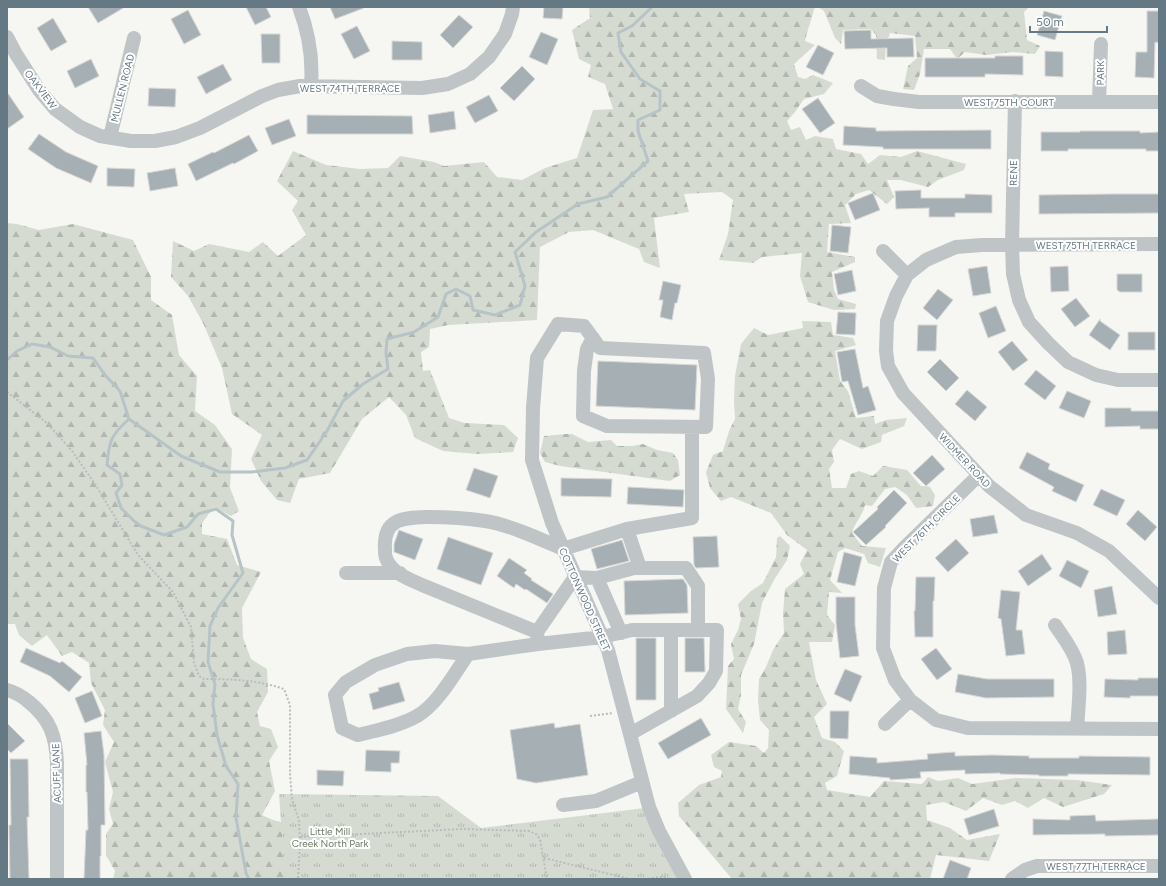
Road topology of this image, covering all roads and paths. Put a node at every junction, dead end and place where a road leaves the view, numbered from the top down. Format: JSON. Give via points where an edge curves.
{"nodes":[{"id":1,"x":299,"y":7,"type":"edge"},
{"id":2,"x":513,"y":7,"type":"edge"},
{"id":3,"x":7,"y":37,"type":"edge"},
{"id":4,"x":134,"y":38,"type":"dead end"},
{"id":5,"x":1101,"y":44,"type":"dead end"},
{"id":6,"x":311,"y":86,"type":"junction"},
{"id":7,"x":861,"y":86,"type":"dead end"},
{"id":8,"x":1015,"y":102,"type":"junction"},
{"id":9,"x":1099,"y":102,"type":"junction"},
{"id":10,"x":1159,"y":102,"type":"edge"},
{"id":11,"x":110,"y":137,"type":"junction"},
{"id":12,"x":1159,"y":244,"type":"edge"},
{"id":13,"x":1012,"y":245,"type":"junction"},
{"id":14,"x":882,"y":251,"type":"dead end"},
{"id":15,"x":907,"y":275,"type":"junction"},
{"id":16,"x":593,"y":338,"type":"junction"},
{"id":17,"x":1159,"y":380,"type":"edge"},
{"id":18,"x":7,"y":392,"type":"edge"},
{"id":19,"x":692,"y":427,"type":"junction"},
{"id":20,"x":980,"y":476,"type":"junction"},
{"id":21,"x":627,"y":529,"type":"junction"},
{"id":22,"x":563,"y":549,"type":"junction"},
{"id":23,"x":640,"y":568,"type":"junction"},
{"id":24,"x":346,"y":573,"type":"dead end"},
{"id":25,"x":400,"y":573,"type":"junction"},
{"id":26,"x":575,"y":577,"type":"junction"},
{"id":27,"x":597,"y":578,"type":"junction"},
{"id":28,"x":1159,"y":598,"type":"edge"},
{"id":29,"x":1055,"y":625,"type":"dead end"},
{"id":30,"x":671,"y":630,"type":"junction"},
{"id":31,"x":698,"y":630,"type":"junction"},
{"id":32,"x":621,"y":633,"type":"junction"},
{"id":33,"x":602,"y":637,"type":"junction"},
{"id":34,"x":538,"y":638,"type":"junction"},
{"id":35,"x":468,"y":654,"type":"junction"},
{"id":36,"x":7,"y":690,"type":"edge"},
{"id":37,"x":910,"y":700,"type":"junction"},
{"id":38,"x":624,"y":711,"type":"junction"},
{"id":39,"x":671,"y":711,"type":"junction"},
{"id":40,"x":590,"y":716,"type":"dead end"},
{"id":41,"x":885,"y":724,"type":"dead end"},
{"id":42,"x":1078,"y":729,"type":"junction"},
{"id":43,"x":1159,"y":729,"type":"edge"},
{"id":44,"x":630,"y":734,"type":"junction"},
{"id":45,"x":642,"y":782,"type":"junction"},
{"id":46,"x":563,"y":805,"type":"dead end"},
{"id":47,"x":300,"y":837,"type":"junction"},
{"id":48,"x":544,"y":858,"type":"junction"},
{"id":49,"x":1159,"y":866,"type":"edge"},
{"id":50,"x":57,"y":879,"type":"edge"},
{"id":51,"x":298,"y":879,"type":"edge"},
{"id":52,"x":547,"y":879,"type":"edge"},
{"id":53,"x":630,"y":879,"type":"edge"},
{"id":54,"x":648,"y":879,"type":"edge"},
{"id":55,"x":670,"y":879,"type":"edge"},
{"id":56,"x":686,"y":879,"type":"edge"},
{"id":57,"x":1012,"y":879,"type":"edge"}],
"edges":[{"from":1,"to":6,"type":"street","via":[[306,24],[310,47]]},
{"from":2,"to":6,"type":"street","name":"WEST 74TH TERRACE","via":[[505,34],[489,56],[470,74],[448,84],[422,88]]},
{"from":3,"to":11,"type":"street","name":"OAKVIEW","via":[[39,90],[55,109],[80,127],[100,136]]},
{"from":4,"to":11,"type":"street","name":"MULLEN ROAD"},
{"from":5,"to":9,"type":"street","name":"PARK"},
{"from":6,"to":11,"type":"street","name":"WEST 74TH TERRACE","via":[[278,90],[262,96],[200,128],[176,137],[155,141],[131,141]]},
{"from":7,"to":8,"type":"street","name":"WEST 75TH COURT","via":[[877,96],[919,102]]},
{"from":8,"to":9,"type":"street","name":"WEST 75TH COURT"},
{"from":8,"to":13,"type":"street","name":"RENE"},
{"from":9,"to":10,"type":"street","name":"WEST 75TH COURT"},
{"from":12,"to":13,"type":"street","name":"WEST 75TH TERRACE"},
{"from":13,"to":15,"type":"street","name":"WIDMER ROAD","via":[[956,247],[926,260]]},
{"from":13,"to":17,"type":"street","name":"RENE","via":[[1013,274],[1019,300],[1029,322],[1068,362],[1096,375],[1118,380]]},
{"from":14,"to":15,"type":"street"},
{"from":15,"to":20,"type":"street","name":"WIDMER ROAD","via":[[887,321],[888,366],[903,393]]},
{"from":16,"to":19,"type":"street","via":[[587,349],[584,371],[583,416],[607,426]]},
{"from":16,"to":19,"type":"street","via":[[600,348],[704,353],[708,379],[706,427]]},
{"from":16,"to":22,"type":"street","name":"COTTONWOOD STREET","via":[[584,326],[558,324],[537,358],[532,460]]},
{"from":18,"to":47,"type":"path","via":[[47,423],[72,451],[138,555],[173,592],[191,627],[194,663],[199,676],[204,679],[284,688],[290,705],[292,800]]},
{"from":19,"to":21,"type":"street","via":[[692,518]]},
{"from":20,"to":28,"type":"street","name":"WIDMER ROAD","via":[[1026,515],[1077,533],[1109,551]]},
{"from":20,"to":37,"type":"street","name":"WEST 76TH CIRCLE","via":[[891,562],[884,588],[884,648],[895,680]]},
{"from":21,"to":22,"type":"street"},
{"from":21,"to":23,"type":"street"},
{"from":22,"to":25,"type":"street","via":[[487,521],[448,517],[407,518],[394,522],[387,530],[385,544],[386,558],[393,569]]},
{"from":22,"to":26,"type":"street","name":"COTTONWOOD STREET"},
{"from":23,"to":27,"type":"street"},
{"from":23,"to":31,"type":"street","via":[[686,568],[698,586]]},
{"from":24,"to":25,"type":"street"},
{"from":25,"to":34,"type":"street"},
{"from":26,"to":27,"type":"street"},
{"from":26,"to":33,"type":"street","name":"COTTONWOOD STREET"},
{"from":26,"to":34,"type":"street"},
{"from":27,"to":32,"type":"street"},
{"from":29,"to":42,"type":"street","via":[[1077,663]]},
{"from":30,"to":31,"type":"street"},
{"from":30,"to":32,"type":"street","via":[[632,630]]},
{"from":30,"to":39,"type":"street"},
{"from":31,"to":39,"type":"street","via":[[717,630],[716,671],[697,696]]},
{"from":32,"to":33,"type":"street"},
{"from":33,"to":34,"type":"street"},
{"from":33,"to":38,"type":"street","name":"COTTONWOOD STREET","via":[[608,650]]},
{"from":34,"to":35,"type":"street"},
{"from":35,"to":35,"type":"street","via":[[436,651],[408,654],[375,665],[346,682],[336,695],[342,728],[358,735],[418,716],[433,704]]},
{"from":36,"to":50,"type":"street","name":"ACUFF LANE","via":[[24,698],[36,708],[53,732],[57,763]]},
{"from":37,"to":41,"type":"street"},
{"from":37,"to":42,"type":"street","name":"WEST 76TH CIRCLE","via":[[936,720],[968,728]]},
{"from":38,"to":40,"type":"path"},
{"from":38,"to":44,"type":"street","name":"COTTONWOOD STREET"},
{"from":39,"to":44,"type":"street"},
{"from":42,"to":43,"type":"street","name":"WEST 76TH CIRCLE"},
{"from":44,"to":45,"type":"street","name":"COTTONWOOD STREET"},
{"from":45,"to":46,"type":"street","via":[[596,801]]},
{"from":45,"to":56,"type":"street","name":"COTTONWOOD STREET","via":[[658,832]]},
{"from":47,"to":48,"type":"path","via":[[462,828],[529,831],[540,839]]},
{"from":47,"to":51,"type":"path"},
{"from":48,"to":52,"type":"path"},
{"from":48,"to":53,"type":"path"},
{"from":49,"to":57,"type":"street","name":"WEST 77TH TERRACE","via":[[1037,866]]},
{"from":54,"to":55,"type":"path"}]}
